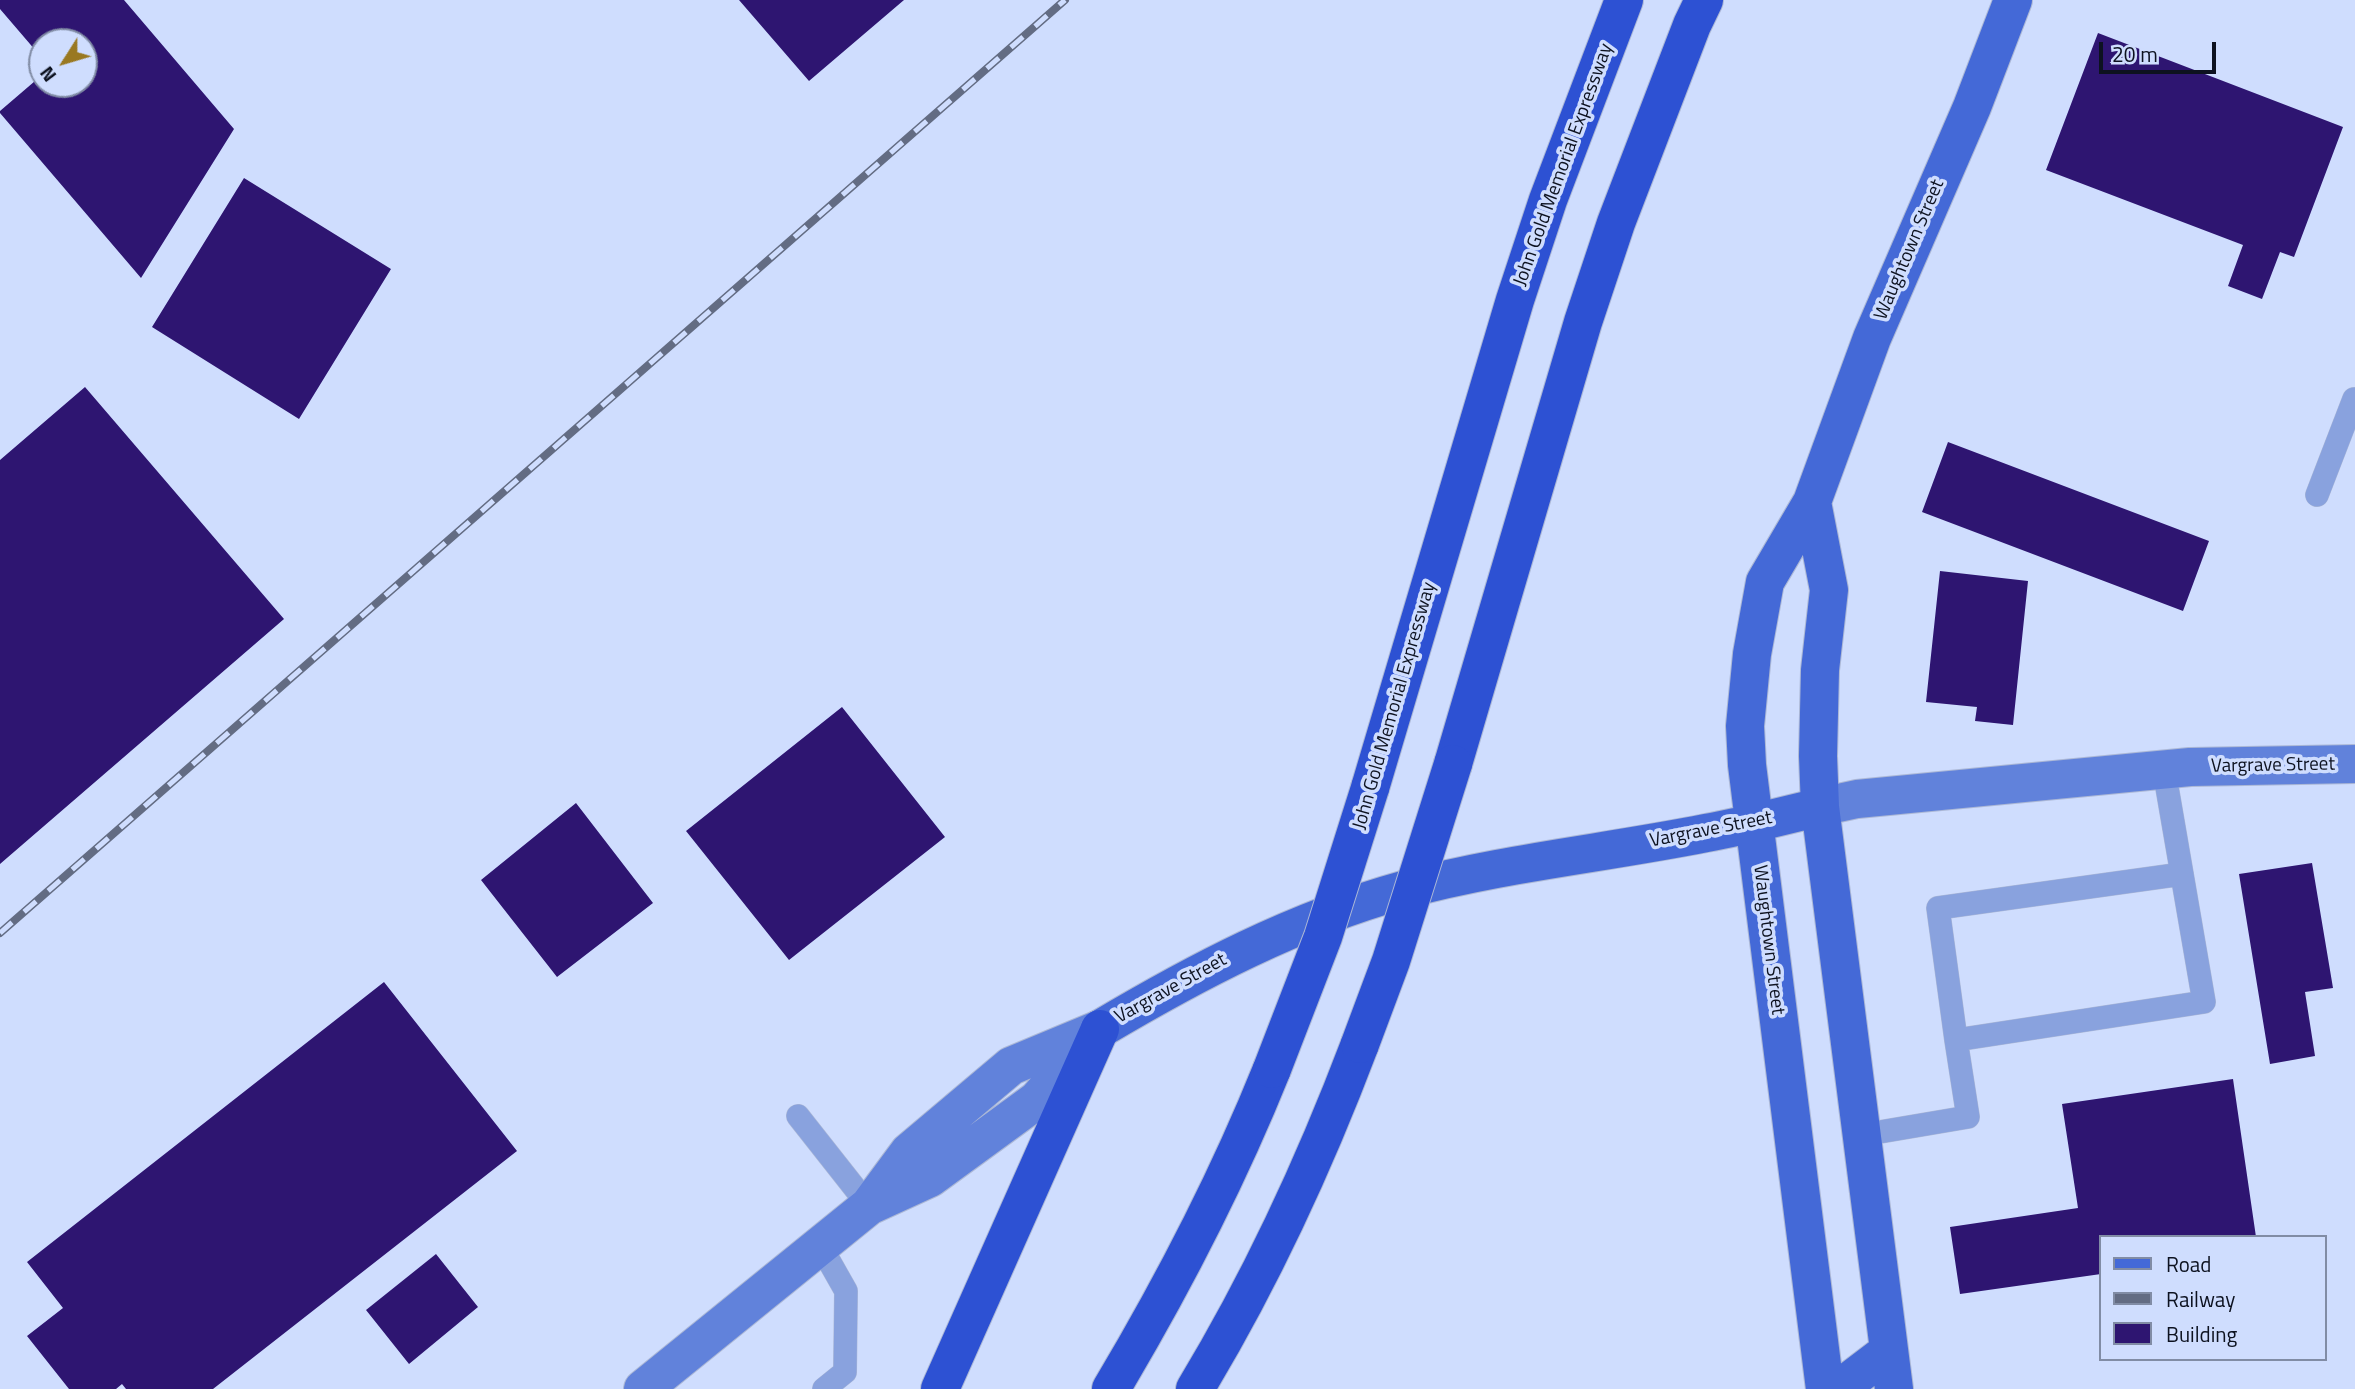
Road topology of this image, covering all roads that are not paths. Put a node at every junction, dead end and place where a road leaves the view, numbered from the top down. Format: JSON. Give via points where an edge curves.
{"nodes":[{"id":1,"x":1624,"y":0,"type":"edge"},
{"id":2,"x":1704,"y":0,"type":"edge"},
{"id":3,"x":2013,"y":0,"type":"edge"},
{"id":4,"x":2354,"y":399,"type":"edge"},
{"id":5,"x":2317,"y":495,"type":"dead end"},
{"id":6,"x":1812,"y":502,"type":"junction"},
{"id":7,"x":2355,"y":764,"type":"edge"},
{"id":8,"x":2164,"y":770,"type":"junction"},
{"id":9,"x":1820,"y":807,"type":"junction"},
{"id":10,"x":1753,"y":822,"type":"junction"},
{"id":11,"x":2182,"y":874,"type":"junction"},
{"id":12,"x":1100,"y":1029,"type":"junction"},
{"id":13,"x":1956,"y":1040,"type":"junction"},
{"id":14,"x":798,"y":1116,"type":"dead end"},
{"id":15,"x":1862,"y":1135,"type":"junction"},
{"id":16,"x":869,"y":1206,"type":"junction"},
{"id":17,"x":820,"y":1245,"type":"junction"},
{"id":18,"x":1889,"y":1351,"type":"junction"},
{"id":19,"x":643,"y":1389,"type":"edge"},
{"id":20,"x":824,"y":1389,"type":"edge"},
{"id":21,"x":940,"y":1389,"type":"edge"},
{"id":22,"x":1111,"y":1389,"type":"edge"},
{"id":23,"x":1195,"y":1389,"type":"edge"},
{"id":24,"x":1825,"y":1389,"type":"edge"},
{"id":25,"x":1839,"y":1389,"type":"edge"},
{"id":26,"x":1894,"y":1389,"type":"edge"}],
"edges":[{"from":1,"to":22,"type":"highway","name":"John Gold Memorial Expressway","bridge":true,"via":[[1519,288],[1323,937],[1245,1138],[1199,1234]]},
{"from":2,"to":23,"type":"highway","bridge":true,"via":[[1647,138],[1587,310],[1399,936],[1360,1044],[1263,1267]]},
{"from":3,"to":6,"type":"main road","name":"Waughtown Street","via":[[1872,338]]},
{"from":4,"to":5,"type":"lane"},
{"from":6,"to":9,"type":"main road","via":[[1829,590],[1820,670]]},
{"from":6,"to":10,"type":"main road","name":"Waughtown Street","via":[[1765,582],[1745,726]]},
{"from":7,"to":8,"type":"street","name":"Vargrave Street"},
{"from":8,"to":9,"type":"street","name":"Vargrave Street","via":[[1857,799]]},
{"from":8,"to":11,"type":"lane"},
{"from":9,"to":10,"type":"main road","name":"Vargrave Street"},
{"from":9,"to":15,"type":"main road"},
{"from":10,"to":12,"type":"main road","name":"Vargrave Street","via":[[1460,876],[1402,891],[1331,914],[1227,958]]},
{"from":10,"to":24,"type":"main road","name":"Waughtown Street"},
{"from":11,"to":13,"type":"lane","via":[[1938,908]]},
{"from":11,"to":13,"type":"lane","via":[[2204,1002]]},
{"from":12,"to":16,"type":"street","name":"Vargrave Street","via":[[1037,1100],[930,1178]]},
{"from":12,"to":21,"type":"highway"},
{"from":13,"to":15,"type":"lane","via":[[1968,1117]]},
{"from":14,"to":16,"type":"lane"},
{"from":15,"to":18,"type":"main road"},
{"from":16,"to":17,"type":"street","name":"Vargrave Street"},
{"from":17,"to":19,"type":"street","name":"Vargrave Street"},
{"from":17,"to":20,"type":"lane","via":[[846,1291],[845,1371]]},
{"from":18,"to":25,"type":"main road"},
{"from":18,"to":26,"type":"main road"}]}
